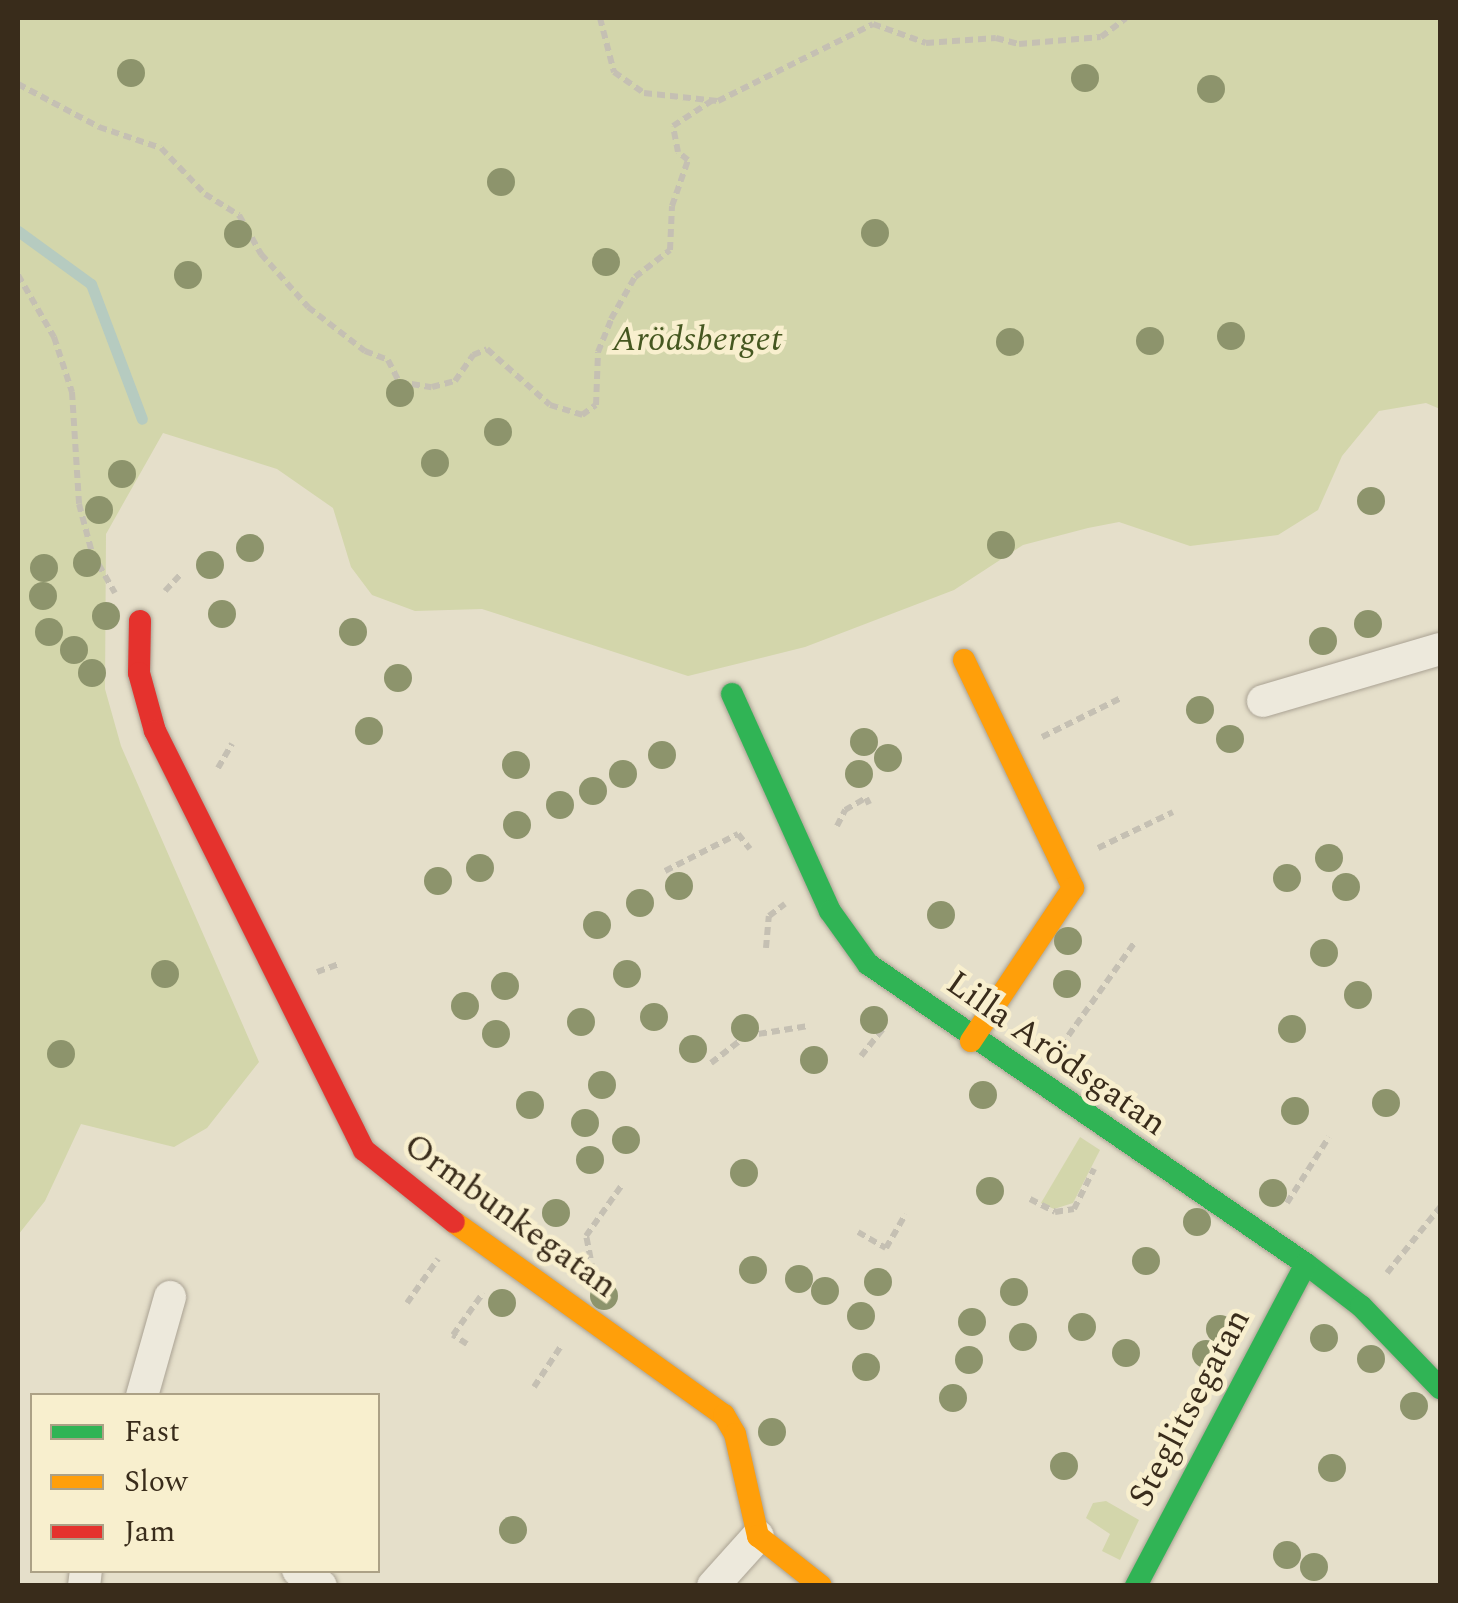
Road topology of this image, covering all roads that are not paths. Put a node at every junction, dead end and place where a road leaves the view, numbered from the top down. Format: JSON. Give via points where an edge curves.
{"nodes":[{"id":1,"x":140,"y":621,"type":"road end"},
{"id":2,"x":1440,"y":649,"type":"edge"},
{"id":3,"x":964,"y":660,"type":"dead end"},
{"id":4,"x":732,"y":694,"type":"dead end"},
{"id":5,"x":1264,"y":701,"type":"dead end"},
{"id":6,"x":972,"y":1041,"type":"junction"},
{"id":7,"x":1306,"y":1264,"type":"junction"},
{"id":8,"x":170,"y":1297,"type":"dead end"},
{"id":9,"x":1440,"y":1388,"type":"edge"},
{"id":10,"x":143,"y":1393,"type":"edge"},
{"id":11,"x":758,"y":1536,"type":"junction"},
{"id":12,"x":713,"y":1586,"type":"edge"},
{"id":13,"x":822,"y":1586,"type":"edge"},
{"id":14,"x":1136,"y":1586,"type":"edge"}],
"edges":[{"from":1,"to":11,"type":"street","name":"Ormbunkegatan","via":[[140,673],[156,730],[364,1150],[724,1415],[735,1434]]},
{"from":2,"to":5,"type":"street"},
{"from":3,"to":6,"type":"street","via":[[1073,888]]},
{"from":4,"to":6,"type":"street","name":"Lilla Arödsgatan","via":[[830,911],[868,964]]},
{"from":6,"to":7,"type":"street","name":"Lilla Arödsgatan"},
{"from":7,"to":9,"type":"street","name":"Lilla Arödsgatan","via":[[1361,1306]]},
{"from":7,"to":14,"type":"street","name":"Steglitsegatan"},
{"from":8,"to":10,"type":"street"},
{"from":11,"to":12,"type":"street"},
{"from":11,"to":13,"type":"street"}]}
